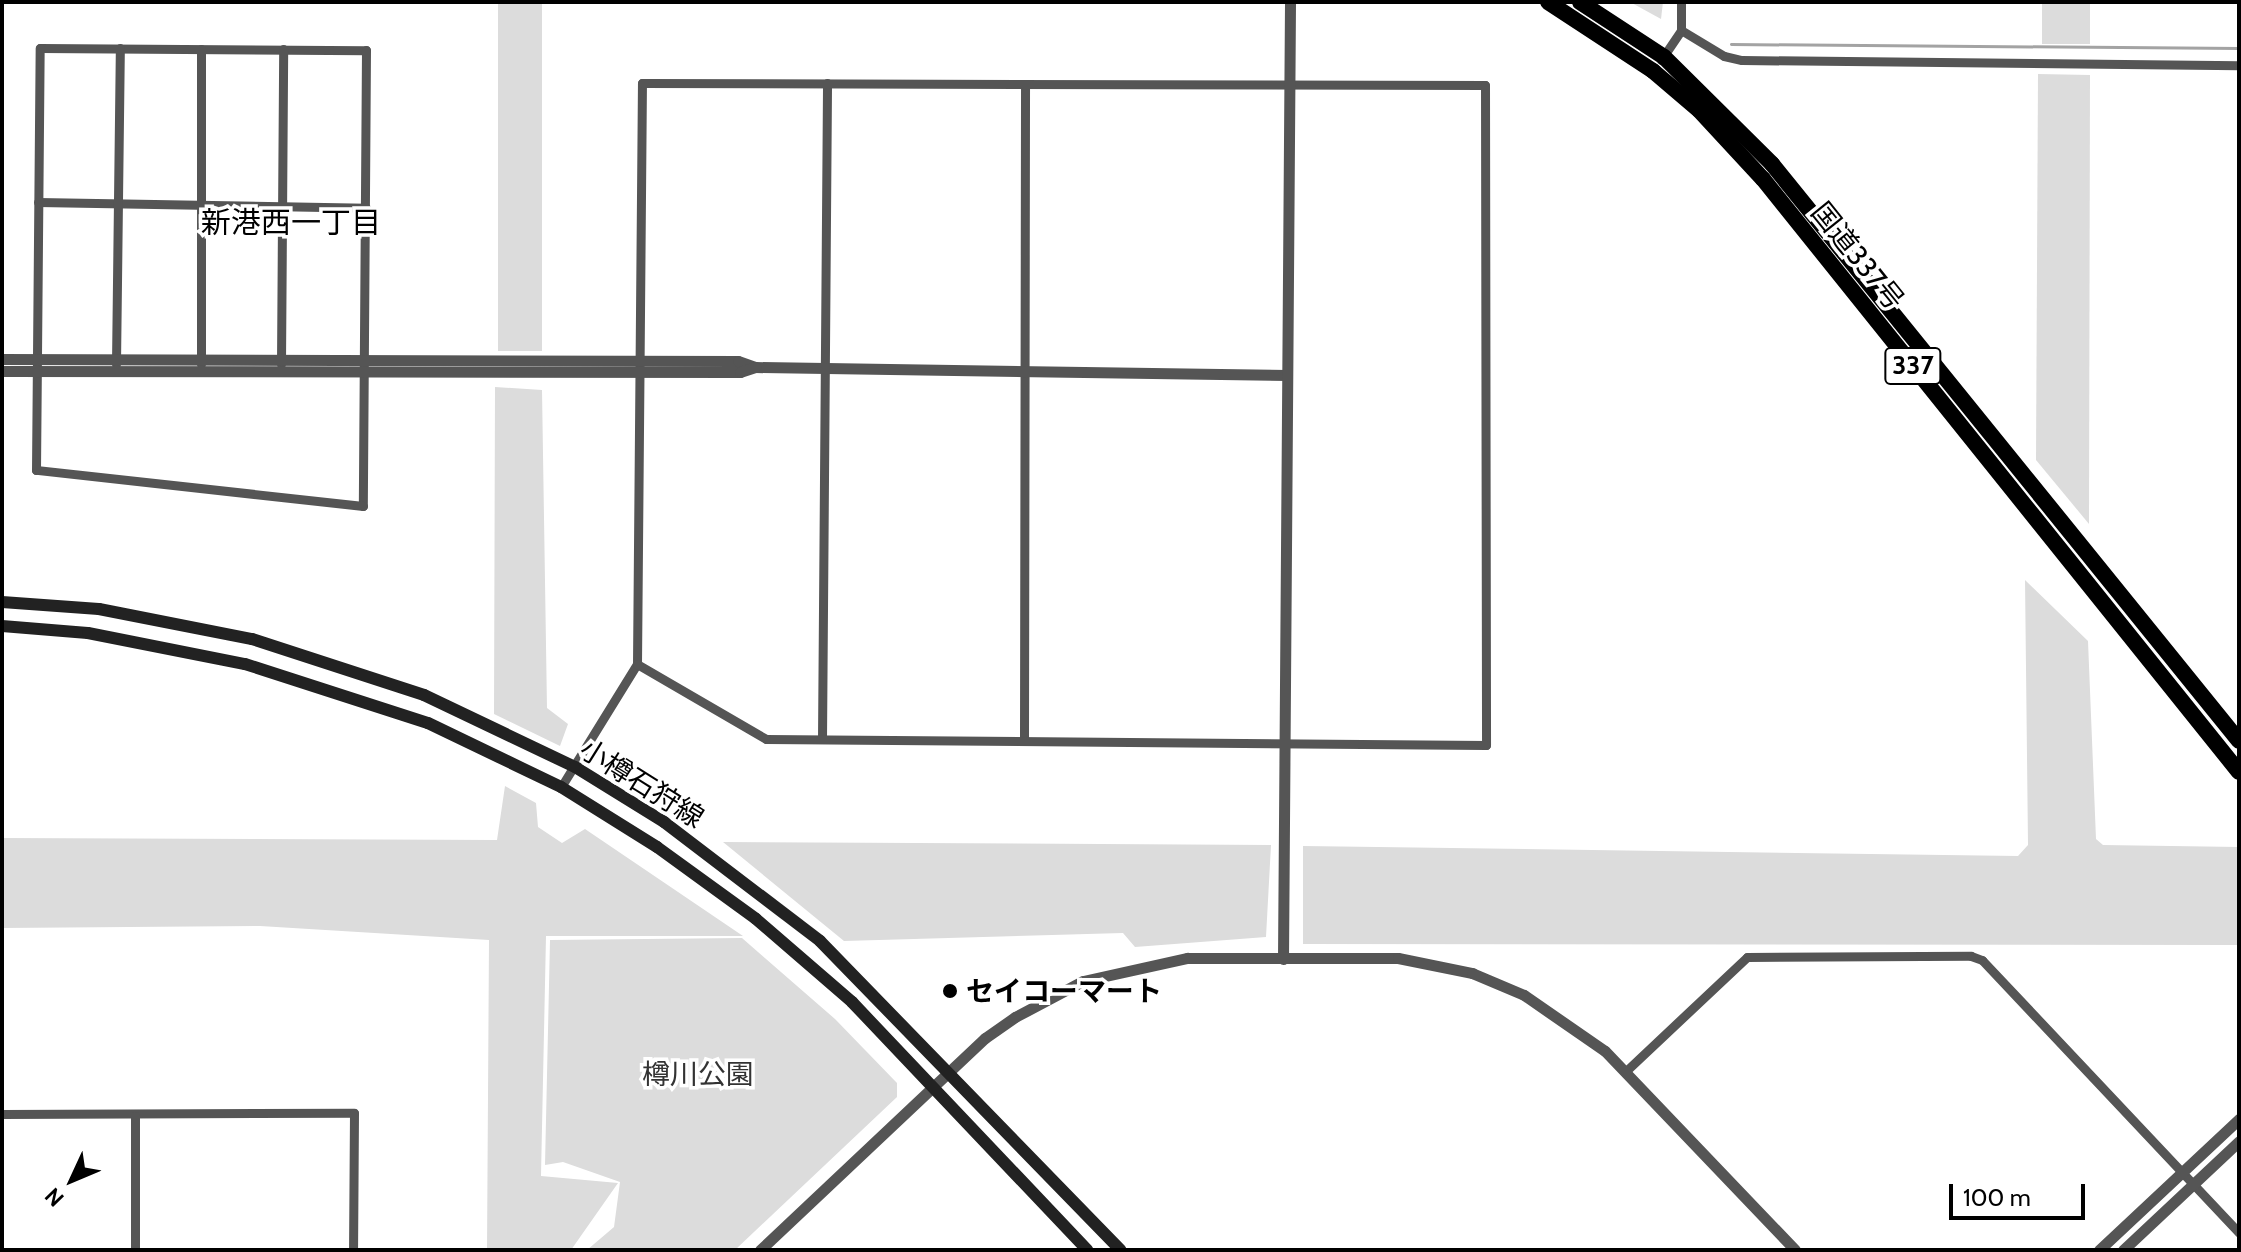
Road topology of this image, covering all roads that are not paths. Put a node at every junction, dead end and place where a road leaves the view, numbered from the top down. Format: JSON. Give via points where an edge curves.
{"nodes":[{"id":1,"x":1290,"y":2,"type":"edge"},
{"id":2,"x":1548,"y":2,"type":"edge"},
{"id":3,"x":1580,"y":2,"type":"edge"},
{"id":4,"x":1681,"y":2,"type":"edge"},
{"id":5,"x":1681,"y":30,"type":"junction"},
{"id":6,"x":120,"y":48,"type":"junction"},
{"id":7,"x":201,"y":49,"type":"junction"},
{"id":8,"x":283,"y":49,"type":"junction"},
{"id":9,"x":1664,"y":57,"type":"junction"},
{"id":10,"x":2239,"y":65,"type":"edge"},
{"id":11,"x":1653,"y":71,"type":"junction"},
{"id":12,"x":827,"y":83,"type":"junction"},
{"id":13,"x":1025,"y":84,"type":"junction"},
{"id":14,"x":1289,"y":87,"type":"junction"},
{"id":15,"x":38,"y":202,"type":"junction"},
{"id":16,"x":121,"y":204,"type":"junction"},
{"id":17,"x":201,"y":205,"type":"junction"},
{"id":18,"x":282,"y":206,"type":"junction"},
{"id":19,"x":366,"y":208,"type":"junction"},
{"id":20,"x":2,"y":359,"type":"edge"},
{"id":21,"x":37,"y":365,"type":"junction"},
{"id":22,"x":116,"y":365,"type":"junction"},
{"id":23,"x":201,"y":366,"type":"junction"},
{"id":24,"x":281,"y":366,"type":"junction"},
{"id":25,"x":366,"y":366,"type":"junction"},
{"id":26,"x":638,"y":367,"type":"junction"},
{"id":27,"x":825,"y":368,"type":"junction"},
{"id":28,"x":2,"y":371,"type":"edge"},
{"id":29,"x":1027,"y":371,"type":"junction"},
{"id":30,"x":1287,"y":375,"type":"junction"},
{"id":31,"x":2,"y":602,"type":"edge"},
{"id":32,"x":2,"y":626,"type":"edge"},
{"id":33,"x":637,"y":664,"type":"junction"},
{"id":34,"x":822,"y":739,"type":"junction"},
{"id":35,"x":1024,"y":741,"type":"junction"},
{"id":36,"x":2239,"y":741,"type":"edge"},
{"id":37,"x":1284,"y":743,"type":"junction"},
{"id":38,"x":575,"y":767,"type":"junction"},
{"id":39,"x":2239,"y":772,"type":"edge"},
{"id":40,"x":561,"y":787,"type":"junction"},
{"id":41,"x":1283,"y":959,"type":"junction"},
{"id":42,"x":951,"y":1071,"type":"junction"},
{"id":43,"x":1626,"y":1071,"type":"junction"},
{"id":44,"x":934,"y":1088,"type":"junction"},
{"id":45,"x":2,"y":1114,"type":"edge"},
{"id":46,"x":135,"y":1116,"type":"junction"},
{"id":47,"x":2239,"y":1119,"type":"edge"},
{"id":48,"x":2239,"y":1141,"type":"edge"},
{"id":49,"x":2182,"y":1172,"type":"junction"},
{"id":50,"x":2193,"y":1184,"type":"junction"},
{"id":51,"x":2239,"y":1233,"type":"edge"},
{"id":52,"x":135,"y":1250,"type":"edge"},
{"id":53,"x":353,"y":1250,"type":"edge"},
{"id":54,"x":760,"y":1250,"type":"edge"},
{"id":55,"x":1087,"y":1250,"type":"edge"},
{"id":56,"x":1120,"y":1250,"type":"edge"},
{"id":57,"x":1795,"y":1250,"type":"edge"},
{"id":58,"x":2099,"y":1250,"type":"edge"},
{"id":59,"x":2123,"y":1250,"type":"edge"}],
"edges":[{"from":1,"to":14,"type":"street"},
{"from":2,"to":11,"type":"highway","name":"国道337号","number":"337"},
{"from":3,"to":9,"type":"highway","name":"国道337号","number":"337"},
{"from":4,"to":5,"type":"street"},
{"from":5,"to":9,"type":"street"},
{"from":5,"to":10,"type":"street","via":[[1724,56],[1742,60]]},
{"from":6,"to":7,"type":"street"},
{"from":6,"to":15,"type":"street","via":[[40,48]]},
{"from":6,"to":16,"type":"street"},
{"from":7,"to":8,"type":"street"},
{"from":7,"to":17,"type":"street"},
{"from":8,"to":18,"type":"street"},
{"from":8,"to":19,"type":"street","via":[[366,50]]},
{"from":9,"to":11,"type":"street"},
{"from":9,"to":36,"type":"highway","name":"国道337号","number":"337","via":[[1772,164]]},
{"from":11,"to":39,"type":"highway","name":"国道337号","number":"337","via":[[1699,110],[1763,179]]},
{"from":12,"to":13,"type":"street"},
{"from":12,"to":26,"type":"street","via":[[642,83]]},
{"from":12,"to":27,"type":"street"},
{"from":13,"to":14,"type":"street"},
{"from":13,"to":29,"type":"street"},
{"from":14,"to":30,"type":"street"},
{"from":14,"to":37,"type":"street","via":[[1485,85],[1486,745]]},
{"from":15,"to":16,"type":"street"},
{"from":15,"to":21,"type":"street"},
{"from":16,"to":17,"type":"street"},
{"from":16,"to":22,"type":"street"},
{"from":17,"to":18,"type":"street"},
{"from":17,"to":23,"type":"street"},
{"from":18,"to":19,"type":"street"},
{"from":18,"to":24,"type":"street"},
{"from":19,"to":25,"type":"street"},
{"from":20,"to":21,"type":"street"},
{"from":21,"to":22,"type":"street"},
{"from":21,"to":25,"type":"street","via":[[36,470],[363,506]]},
{"from":21,"to":28,"type":"street"},
{"from":22,"to":23,"type":"street"},
{"from":23,"to":24,"type":"street"},
{"from":24,"to":25,"type":"street"},
{"from":25,"to":26,"type":"street"},
{"from":26,"to":27,"type":"street","via":[[740,372],[755,367]]},
{"from":26,"to":33,"type":"street"},
{"from":27,"to":29,"type":"street"},
{"from":27,"to":34,"type":"street"},
{"from":29,"to":30,"type":"street"},
{"from":29,"to":35,"type":"street"},
{"from":30,"to":37,"type":"street"},
{"from":31,"to":38,"type":"main road","name":"小樽石狩線","via":[[99,609],[252,639],[424,695]]},
{"from":32,"to":40,"type":"main road","name":"小樽石狩線","via":[[88,633],[245,664],[428,723]]},
{"from":33,"to":34,"type":"street","via":[[755,735]]},
{"from":33,"to":38,"type":"street"},
{"from":34,"to":35,"type":"street"},
{"from":35,"to":37,"type":"street"},
{"from":37,"to":41,"type":"street"},
{"from":38,"to":40,"type":"street"},
{"from":38,"to":42,"type":"main road","name":"小樽石狩線","via":[[664,822],[779,906]]},
{"from":40,"to":44,"type":"main road","name":"小樽石狩線","via":[[657,847],[756,919],[852,1002]]},
{"from":41,"to":42,"type":"street","via":[[1155,962],[1083,981],[1015,1017]]},
{"from":41,"to":43,"type":"street","via":[[1398,958],[1472,973],[1559,1014]]},
{"from":42,"to":44,"type":"street"},
{"from":42,"to":56,"type":"main road","name":"小樽石狩線"},
{"from":43,"to":49,"type":"street","via":[[1747,957],[1971,956],[1982,960]]},
{"from":43,"to":57,"type":"street"},
{"from":44,"to":54,"type":"street"},
{"from":44,"to":55,"type":"main road","name":"小樽石狩線"},
{"from":45,"to":46,"type":"street"},
{"from":46,"to":52,"type":"street"},
{"from":46,"to":53,"type":"street","via":[[354,1113]]},
{"from":47,"to":49,"type":"street"},
{"from":48,"to":50,"type":"street"},
{"from":49,"to":50,"type":"street"},
{"from":49,"to":58,"type":"street"},
{"from":50,"to":51,"type":"street"},
{"from":50,"to":59,"type":"street"}]}
